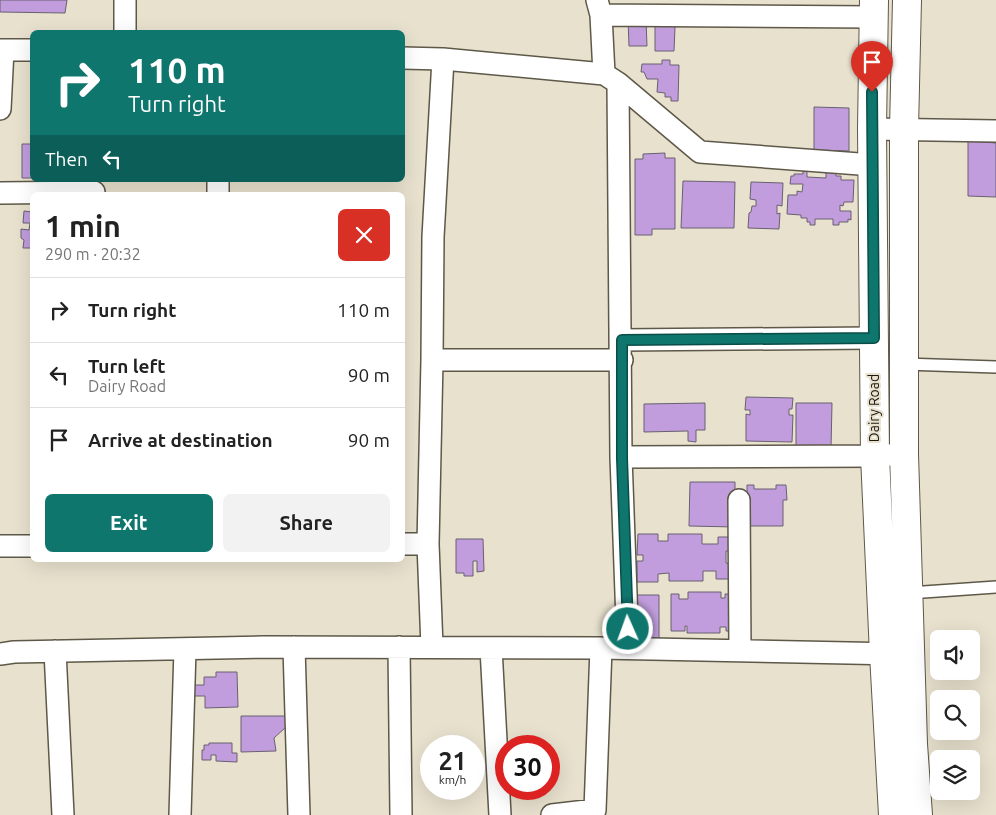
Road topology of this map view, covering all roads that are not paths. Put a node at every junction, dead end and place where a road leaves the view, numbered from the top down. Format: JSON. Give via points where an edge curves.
{"nodes":[{"id":1,"x":125,"y":0,"type":"edge"},
{"id":2,"x":907,"y":0,"type":"edge"},
{"id":3,"x":599,"y":8,"type":"edge"},
{"id":4,"x":874,"y":9,"type":"edge"},
{"id":5,"x":125,"y":30,"type":"edge"},
{"id":6,"x":2,"y":50,"type":"edge"},
{"id":7,"x":30,"y":50,"type":"edge"},
{"id":8,"x":405,"y":58,"type":"edge"},
{"id":9,"x":442,"y":59,"type":"junction"},
{"id":10,"x":611,"y":79,"type":"junction"},
{"id":11,"x":0,"y":109,"type":"edge"},
{"id":12,"x":872,"y":129,"type":"junction"},
{"id":13,"x":904,"y":129,"type":"junction"},
{"id":14,"x":996,"y":131,"type":"edge"},
{"id":15,"x":873,"y":165,"type":"junction"},
{"id":16,"x":0,"y":193,"type":"edge"},
{"id":17,"x":30,"y":193,"type":"edge"},
{"id":18,"x":874,"y":338,"type":"junction"},
{"id":19,"x":622,"y":350,"type":"junction"},
{"id":20,"x":432,"y":360,"type":"junction"},
{"id":21,"x":904,"y":364,"type":"junction"},
{"id":22,"x":996,"y":366,"type":"edge"},
{"id":23,"x":904,"y":454,"type":"junction"},
{"id":24,"x":875,"y":456,"type":"junction"},
{"id":25,"x":622,"y":458,"type":"junction"},
{"id":26,"x":738,"y":500,"type":"dead end"},
{"id":27,"x":405,"y":544,"type":"edge"},
{"id":28,"x":428,"y":544,"type":"junction"},
{"id":29,"x":0,"y":546,"type":"edge"},
{"id":30,"x":30,"y":546,"type":"edge"},
{"id":31,"x":996,"y":587,"type":"edge"},
{"id":32,"x":909,"y":593,"type":"junction"},
{"id":33,"x":294,"y":647,"type":"junction"},
{"id":34,"x":399,"y":647,"type":"junction"},
{"id":35,"x":432,"y":647,"type":"junction"},
{"id":36,"x":491,"y":648,"type":"junction"},
{"id":37,"x":601,"y":648,"type":"junction"},
{"id":38,"x":628,"y":648,"type":"junction"},
{"id":39,"x":186,"y":649,"type":"junction"},
{"id":40,"x":740,"y":650,"type":"junction"},
{"id":41,"x":55,"y":651,"type":"junction"},
{"id":42,"x":0,"y":654,"type":"edge"},
{"id":43,"x":884,"y":654,"type":"junction"},
{"id":44,"x":911,"y":654,"type":"junction"},
{"id":45,"x":63,"y":815,"type":"edge"},
{"id":46,"x":180,"y":815,"type":"edge"},
{"id":47,"x":299,"y":815,"type":"edge"},
{"id":48,"x":401,"y":815,"type":"edge"},
{"id":49,"x":500,"y":815,"type":"edge"},
{"id":50,"x":552,"y":815,"type":"edge"},
{"id":51,"x":893,"y":815,"type":"edge"},
{"id":52,"x":918,"y":815,"type":"edge"}],
"edges":[{"from":1,"to":5,"type":"street"},
{"from":2,"to":13,"type":"main road"},
{"from":3,"to":4,"type":"street"},
{"from":3,"to":10,"type":"street"},
{"from":4,"to":12,"type":"main road","name":"Dairy Road"},
{"from":6,"to":7,"type":"street"},
{"from":6,"to":11,"type":"street"},
{"from":8,"to":9,"type":"street"},
{"from":9,"to":10,"type":"street"},
{"from":9,"to":20,"type":"street","via":[[433,238]]},
{"from":10,"to":15,"type":"street","via":[[700,152]]},
{"from":10,"to":19,"type":"street"},
{"from":12,"to":13,"type":"street"},
{"from":12,"to":15,"type":"main road","name":"Dairy Road"},
{"from":13,"to":14,"type":"street"},
{"from":13,"to":21,"type":"main road"},
{"from":15,"to":18,"type":"main road","name":"Dairy Road"},
{"from":16,"to":17,"type":"street"},
{"from":18,"to":19,"type":"street"},
{"from":18,"to":24,"type":"main road","name":"Dairy Road"},
{"from":19,"to":20,"type":"street"},
{"from":19,"to":25,"type":"street"},
{"from":20,"to":28,"type":"street"},
{"from":21,"to":22,"type":"lane"},
{"from":21,"to":23,"type":"main road"},
{"from":23,"to":24,"type":"street"},
{"from":23,"to":32,"type":"main road"},
{"from":24,"to":25,"type":"street"},
{"from":24,"to":43,"type":"main road","name":"Dairy Road"},
{"from":25,"to":38,"type":"street"},
{"from":26,"to":40,"type":"street"},
{"from":27,"to":28,"type":"street"},
{"from":28,"to":35,"type":"street"},
{"from":29,"to":30,"type":"street"},
{"from":31,"to":32,"type":"lane"},
{"from":32,"to":44,"type":"main road"},
{"from":33,"to":34,"type":"street"},
{"from":33,"to":39,"type":"street"},
{"from":33,"to":47,"type":"street"},
{"from":34,"to":35,"type":"street"},
{"from":34,"to":48,"type":"street"},
{"from":35,"to":36,"type":"street"},
{"from":36,"to":37,"type":"street"},
{"from":36,"to":49,"type":"street"},
{"from":37,"to":38,"type":"street"},
{"from":37,"to":50,"type":"street","via":[[595,810]]},
{"from":38,"to":40,"type":"street"},
{"from":39,"to":41,"type":"street"},
{"from":39,"to":46,"type":"street"},
{"from":40,"to":43,"type":"street"},
{"from":41,"to":42,"type":"street"},
{"from":41,"to":45,"type":"street"},
{"from":43,"to":44,"type":"street"},
{"from":43,"to":51,"type":"main road","name":"Dairy Road"},
{"from":44,"to":52,"type":"main road"}]}
